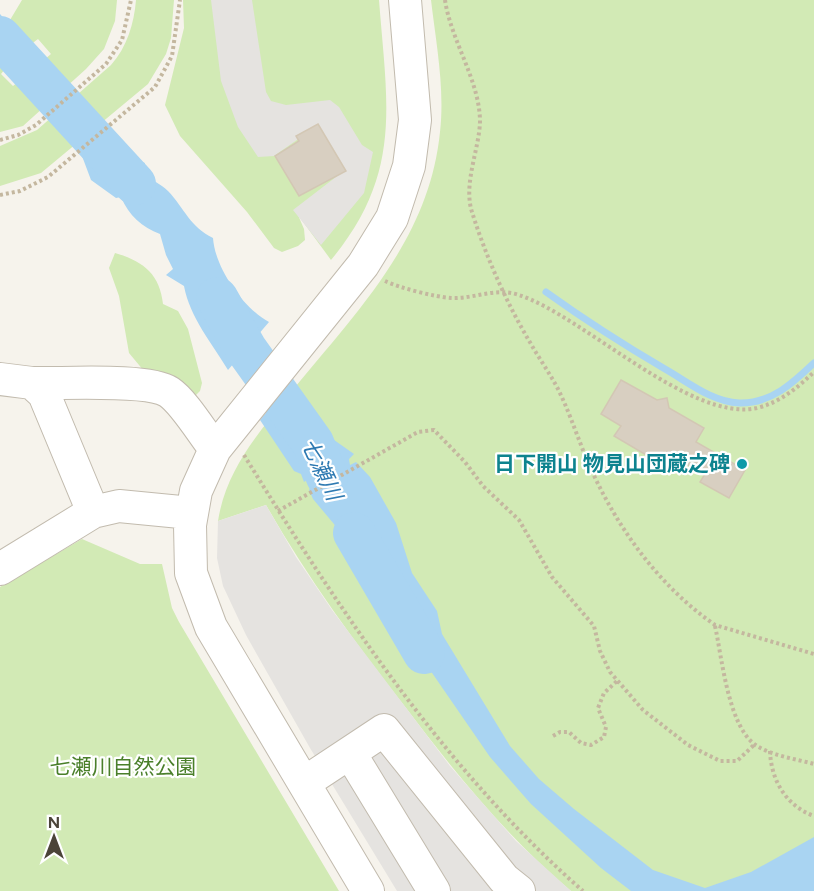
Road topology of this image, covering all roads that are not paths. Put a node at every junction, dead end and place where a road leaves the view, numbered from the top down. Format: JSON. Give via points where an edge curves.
{"nodes":[{"id":1,"x":405,"y":0,"type":"edge"},
{"id":2,"x":0,"y":379,"type":"edge"},
{"id":3,"x":32,"y":383,"type":"junction"},
{"id":4,"x":228,"y":449,"type":"junction"},
{"id":5,"x":93,"y":512,"type":"junction"},
{"id":6,"x":191,"y":513,"type":"junction"},
{"id":7,"x":0,"y":569,"type":"edge"},
{"id":8,"x":350,"y":753,"type":"junction"},
{"id":9,"x":304,"y":783,"type":"junction"},
{"id":10,"x":368,"y":891,"type":"edge"},
{"id":11,"x":434,"y":891,"type":"edge"},
{"id":12,"x":519,"y":891,"type":"edge"}],
"edges":[{"from":1,"to":4,"type":"street","via":[[414,100],[409,166],[392,218],[345,287],[239,417]]},
{"from":2,"to":3,"type":"street"},
{"from":3,"to":4,"type":"street","via":[[141,384],[162,388]]},
{"from":3,"to":5,"type":"street","via":[[44,394]]},
{"from":4,"to":6,"type":"street","via":[[200,480]]},
{"from":5,"to":6,"type":"street","via":[[119,506]]},
{"from":5,"to":7,"type":"street"},
{"from":6,"to":9,"type":"street","via":[[189,560],[200,603]]},
{"from":8,"to":9,"type":"street"},
{"from":8,"to":11,"type":"street"},
{"from":8,"to":12,"type":"street","via":[[384,730],[504,879]]},
{"from":9,"to":10,"type":"street"}]}
